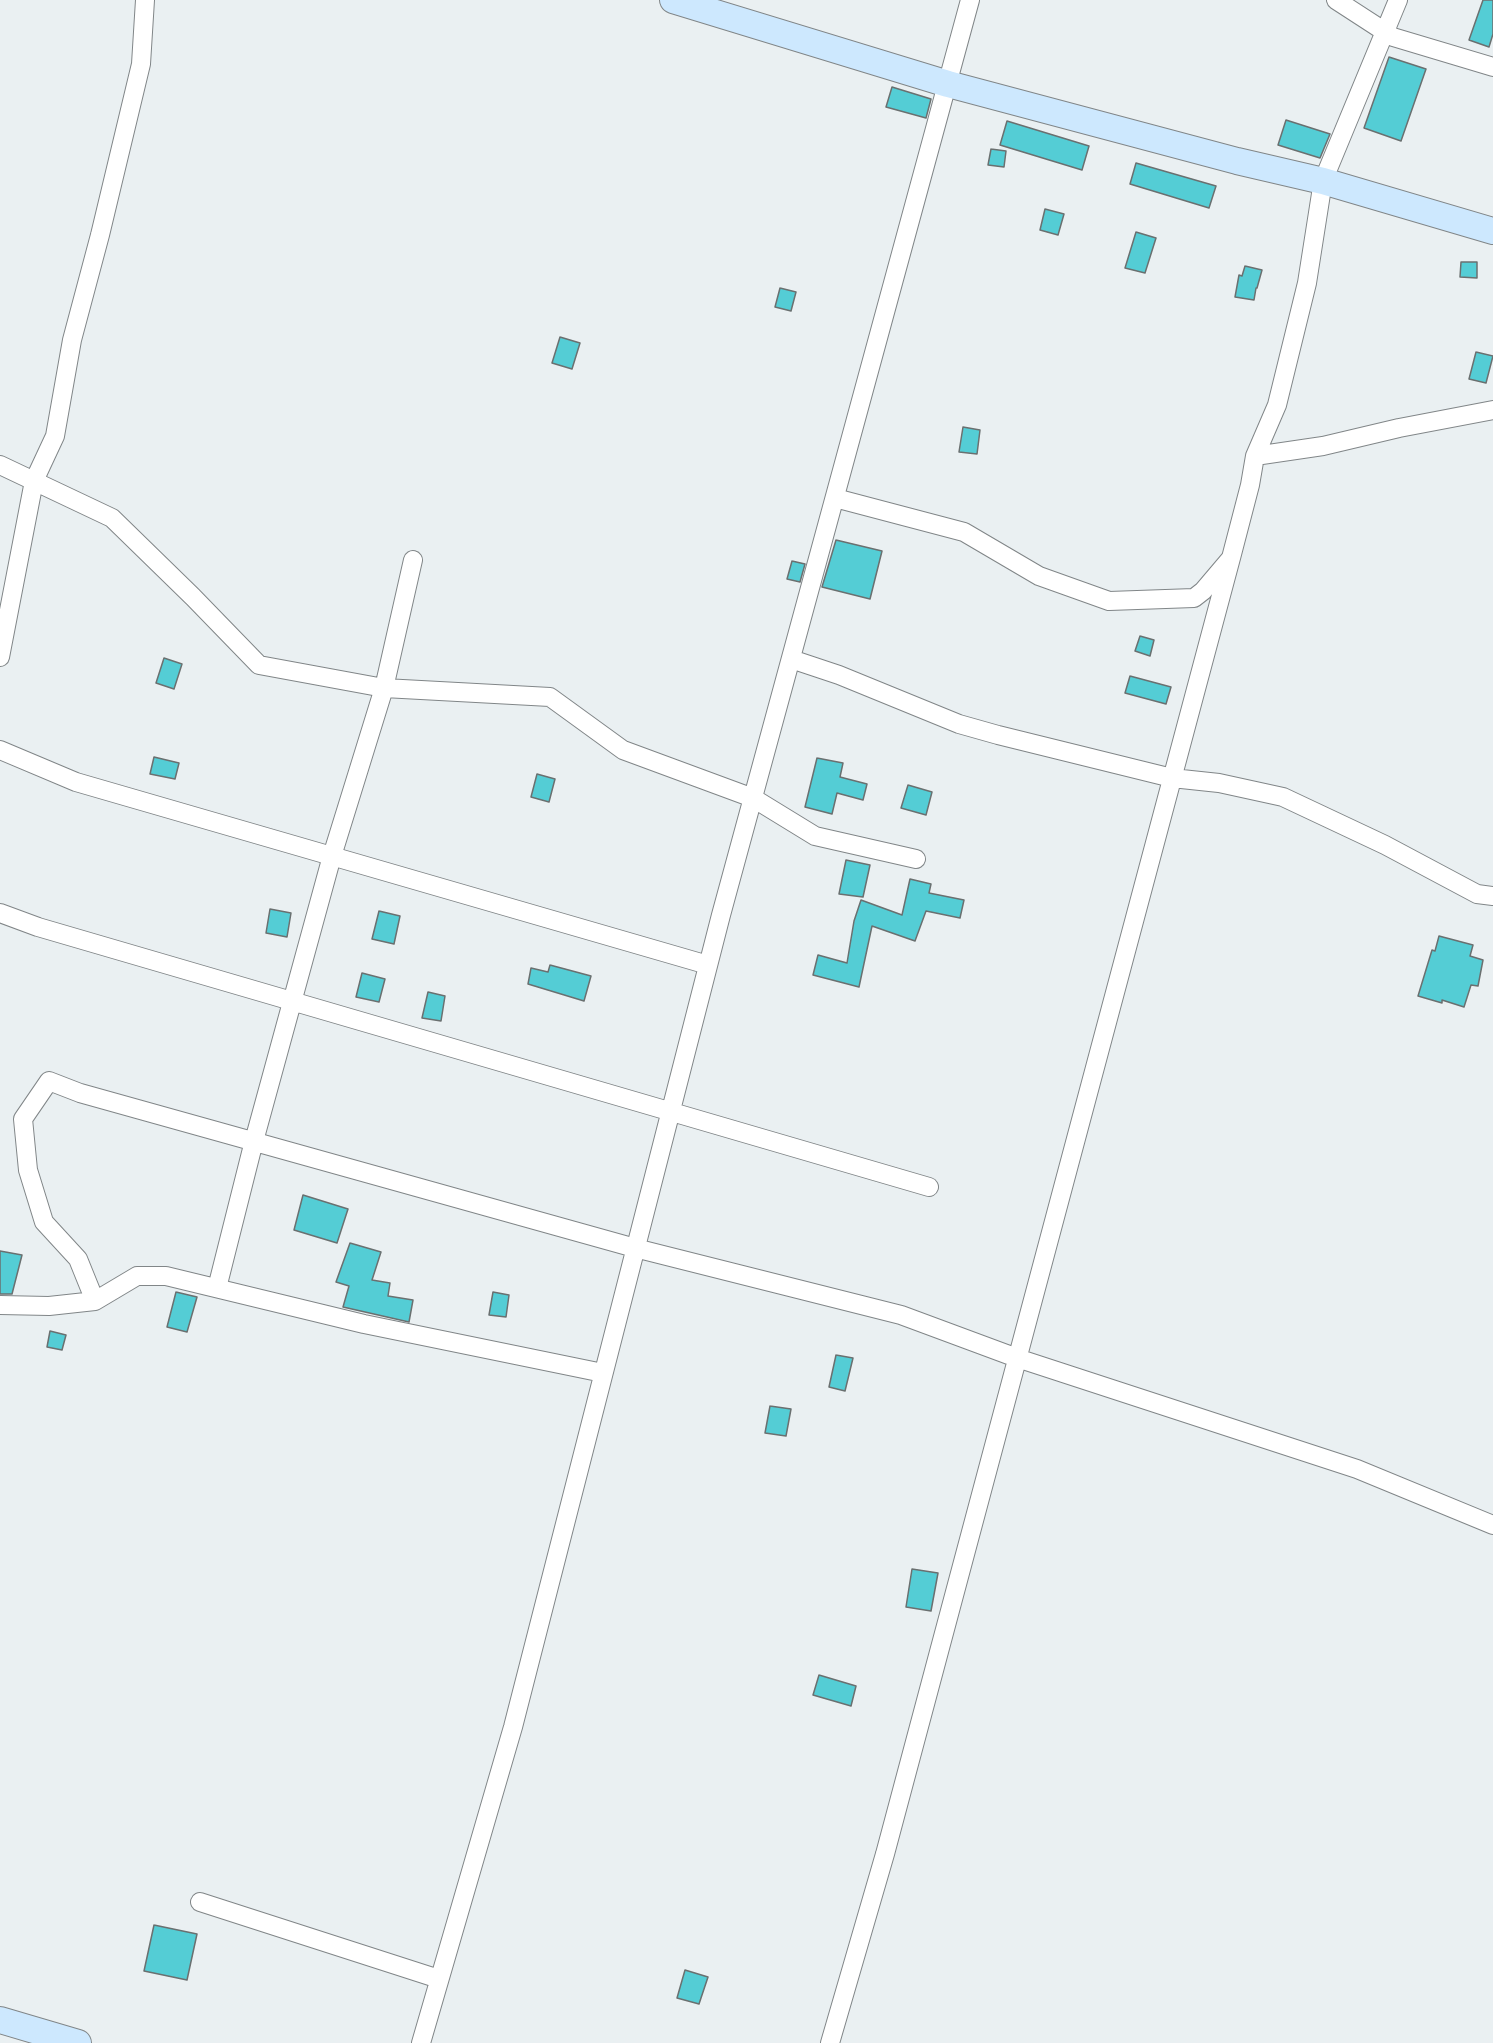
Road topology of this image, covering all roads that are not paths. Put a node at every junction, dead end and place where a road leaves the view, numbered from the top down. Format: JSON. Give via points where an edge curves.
{"nodes":[{"id":1,"x":145,"y":0,"type":"edge"},
{"id":2,"x":673,"y":0,"type":"edge"},
{"id":3,"x":970,"y":0,"type":"edge"},
{"id":4,"x":1336,"y":0,"type":"edge"},
{"id":5,"x":1398,"y":0,"type":"edge"},
{"id":6,"x":1386,"y":33,"type":"junction"},
{"id":7,"x":1493,"y":67,"type":"edge"},
{"id":8,"x":948,"y":84,"type":"junction"},
{"id":9,"x":1323,"y":182,"type":"junction"},
{"id":10,"x":1493,"y":231,"type":"edge"},
{"id":11,"x":1493,"y":410,"type":"edge"},
{"id":12,"x":1255,"y":456,"type":"junction"},
{"id":13,"x":0,"y":465,"type":"edge"},
{"id":14,"x":34,"y":481,"type":"junction"},
{"id":15,"x":835,"y":498,"type":"junction"},
{"id":16,"x":1231,"y":558,"type":"junction"},
{"id":17,"x":413,"y":560,"type":"dead end"},
{"id":18,"x":0,"y":657,"type":"edge"},
{"id":19,"x":791,"y":659,"type":"junction"},
{"id":20,"x":384,"y":688,"type":"junction"},
{"id":21,"x":0,"y":750,"type":"edge"},
{"id":22,"x":1172,"y":778,"type":"junction"},
{"id":23,"x":753,"y":798,"type":"junction"},
{"id":24,"x":332,"y":856,"type":"junction"},
{"id":25,"x":916,"y":859,"type":"dead end"},
{"id":26,"x":1493,"y":896,"type":"edge"},
{"id":27,"x":0,"y":913,"type":"edge"},
{"id":28,"x":708,"y":965,"type":"junction"},
{"id":29,"x":292,"y":1001,"type":"junction"},
{"id":30,"x":671,"y":1111,"type":"junction"},
{"id":31,"x":254,"y":1141,"type":"junction"},
{"id":32,"x":929,"y":1187,"type":"dead end"},
{"id":33,"x":635,"y":1248,"type":"junction"},
{"id":34,"x":217,"y":1288,"type":"junction"},
{"id":35,"x":95,"y":1301,"type":"junction"},
{"id":36,"x":0,"y":1305,"type":"edge"},
{"id":37,"x":1017,"y":1358,"type":"junction"},
{"id":38,"x":603,"y":1373,"type":"junction"},
{"id":39,"x":1493,"y":1526,"type":"edge"},
{"id":40,"x":200,"y":1902,"type":"dead end"},
{"id":41,"x":439,"y":1979,"type":"junction"},
{"id":42,"x":0,"y":2020,"type":"edge"},
{"id":43,"x":78,"y":2043,"type":"edge"},
{"id":44,"x":421,"y":2043,"type":"edge"},
{"id":45,"x":830,"y":2043,"type":"edge"}],
"edges":[{"from":1,"to":14,"type":"street","via":[[141,64],[72,340],[55,436]]},
{"from":2,"to":8,"type":"street"},
{"from":3,"to":8,"type":"street"},
{"from":4,"to":6,"type":"street"},
{"from":5,"to":6,"type":"street"},
{"from":6,"to":7,"type":"street"},
{"from":6,"to":9,"type":"street"},
{"from":8,"to":9,"type":"street"},
{"from":8,"to":15,"type":"street"},
{"from":9,"to":10,"type":"street"},
{"from":9,"to":12,"type":"street","via":[[1306,283],[1277,405]]},
{"from":11,"to":12,"type":"street","via":[[1323,446]]},
{"from":12,"to":16,"type":"street"},
{"from":13,"to":14,"type":"street"},
{"from":14,"to":18,"type":"street"},
{"from":14,"to":20,"type":"street","via":[[112,518],[259,665]]},
{"from":15,"to":16,"type":"street","via":[[964,532],[1039,576],[1109,600],[1194,598]]},
{"from":15,"to":19,"type":"street"},
{"from":16,"to":22,"type":"street"},
{"from":17,"to":20,"type":"street"},
{"from":19,"to":22,"type":"street","via":[[960,724]]},
{"from":19,"to":23,"type":"street"},
{"from":20,"to":23,"type":"street","via":[[550,697],[623,750]]},
{"from":20,"to":24,"type":"street"},
{"from":21,"to":24,"type":"street","via":[[76,782]]},
{"from":22,"to":26,"type":"street","via":[[1219,783],[1283,797],[1477,894]]},
{"from":22,"to":37,"type":"street"},
{"from":23,"to":25,"type":"street","via":[[815,836]]},
{"from":23,"to":28,"type":"street"},
{"from":24,"to":28,"type":"street"},
{"from":24,"to":29,"type":"street"},
{"from":27,"to":29,"type":"street"},
{"from":28,"to":30,"type":"street"},
{"from":29,"to":30,"type":"street"},
{"from":29,"to":31,"type":"street"},
{"from":30,"to":32,"type":"street"},
{"from":30,"to":33,"type":"street"},
{"from":31,"to":33,"type":"street"},
{"from":31,"to":34,"type":"street"},
{"from":31,"to":35,"type":"street","via":[[49,1081],[23,1119],[28,1170],[44,1222],[78,1259]]},
{"from":33,"to":37,"type":"street","via":[[901,1315]]},
{"from":33,"to":38,"type":"street"},
{"from":34,"to":35,"type":"street","via":[[166,1276],[137,1276]]},
{"from":34,"to":38,"type":"street","via":[[364,1324]]},
{"from":35,"to":36,"type":"street","via":[[49,1306]]},
{"from":37,"to":39,"type":"street","via":[[1358,1469]]},
{"from":37,"to":45,"type":"street","via":[[885,1854]]},
{"from":38,"to":41,"type":"street","via":[[513,1727]]},
{"from":40,"to":41,"type":"street"},
{"from":41,"to":44,"type":"street"},
{"from":42,"to":43,"type":"street"}]}
